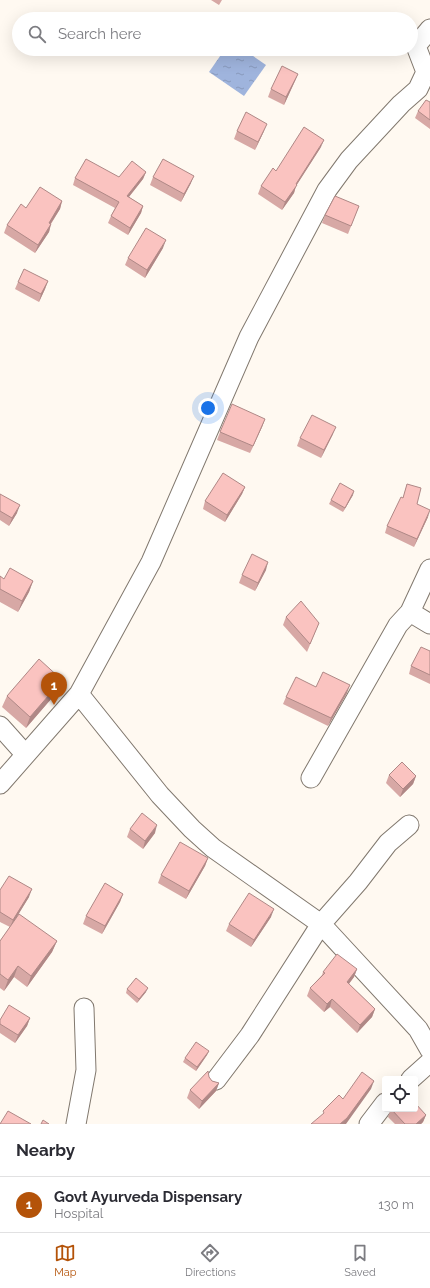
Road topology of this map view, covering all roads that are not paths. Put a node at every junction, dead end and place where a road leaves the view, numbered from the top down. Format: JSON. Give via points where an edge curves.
{"nodes":[{"id":1,"x":430,"y":30,"type":"edge"},
{"id":2,"x":418,"y":44,"type":"edge"},
{"id":3,"x":418,"y":50,"type":"edge"},
{"id":4,"x":428,"y":70,"type":"edge"},
{"id":5,"x":430,"y":569,"type":"edge"},
{"id":6,"x":410,"y":612,"type":"junction"},
{"id":7,"x":430,"y":624,"type":"edge"},
{"id":8,"x":79,"y":694,"type":"junction"},
{"id":9,"x":0,"y":726,"type":"edge"},
{"id":10,"x":25,"y":754,"type":"junction"},
{"id":11,"x":311,"y":778,"type":"dead end"},
{"id":12,"x":0,"y":784,"type":"edge"},
{"id":13,"x":409,"y":825,"type":"dead end"},
{"id":14,"x":321,"y":924,"type":"junction"},
{"id":15,"x":84,"y":1008,"type":"dead end"},
{"id":16,"x":430,"y":1050,"type":"edge"},
{"id":17,"x":430,"y":1062,"type":"edge"},
{"id":18,"x":414,"y":1076,"type":"edge"},
{"id":19,"x":216,"y":1080,"type":"dead end"},
{"id":20,"x":382,"y":1107,"type":"edge"},
{"id":21,"x":76,"y":1124,"type":"edge"},
{"id":22,"x":369,"y":1124,"type":"edge"}],
"edges":[{"from":1,"to":2,"type":"street"},
{"from":3,"to":4,"type":"street"},
{"from":4,"to":8,"type":"street","via":[[418,89],[349,160],[327,190],[249,337],[151,562]]},
{"from":5,"to":6,"type":"street"},
{"from":6,"to":7,"type":"street"},
{"from":6,"to":11,"type":"street","via":[[398,625]]},
{"from":8,"to":10,"type":"street"},
{"from":8,"to":14,"type":"street","via":[[160,795],[192,829],[213,848]]},
{"from":9,"to":10,"type":"street"},
{"from":10,"to":12,"type":"street"},
{"from":13,"to":14,"type":"street","via":[[388,843]]},
{"from":14,"to":16,"type":"street","via":[[418,1029]]},
{"from":14,"to":19,"type":"street","via":[[250,1035]]},
{"from":15,"to":21,"type":"street","via":[[86,1070]]},
{"from":17,"to":18,"type":"street"},
{"from":20,"to":22,"type":"street"}]}
